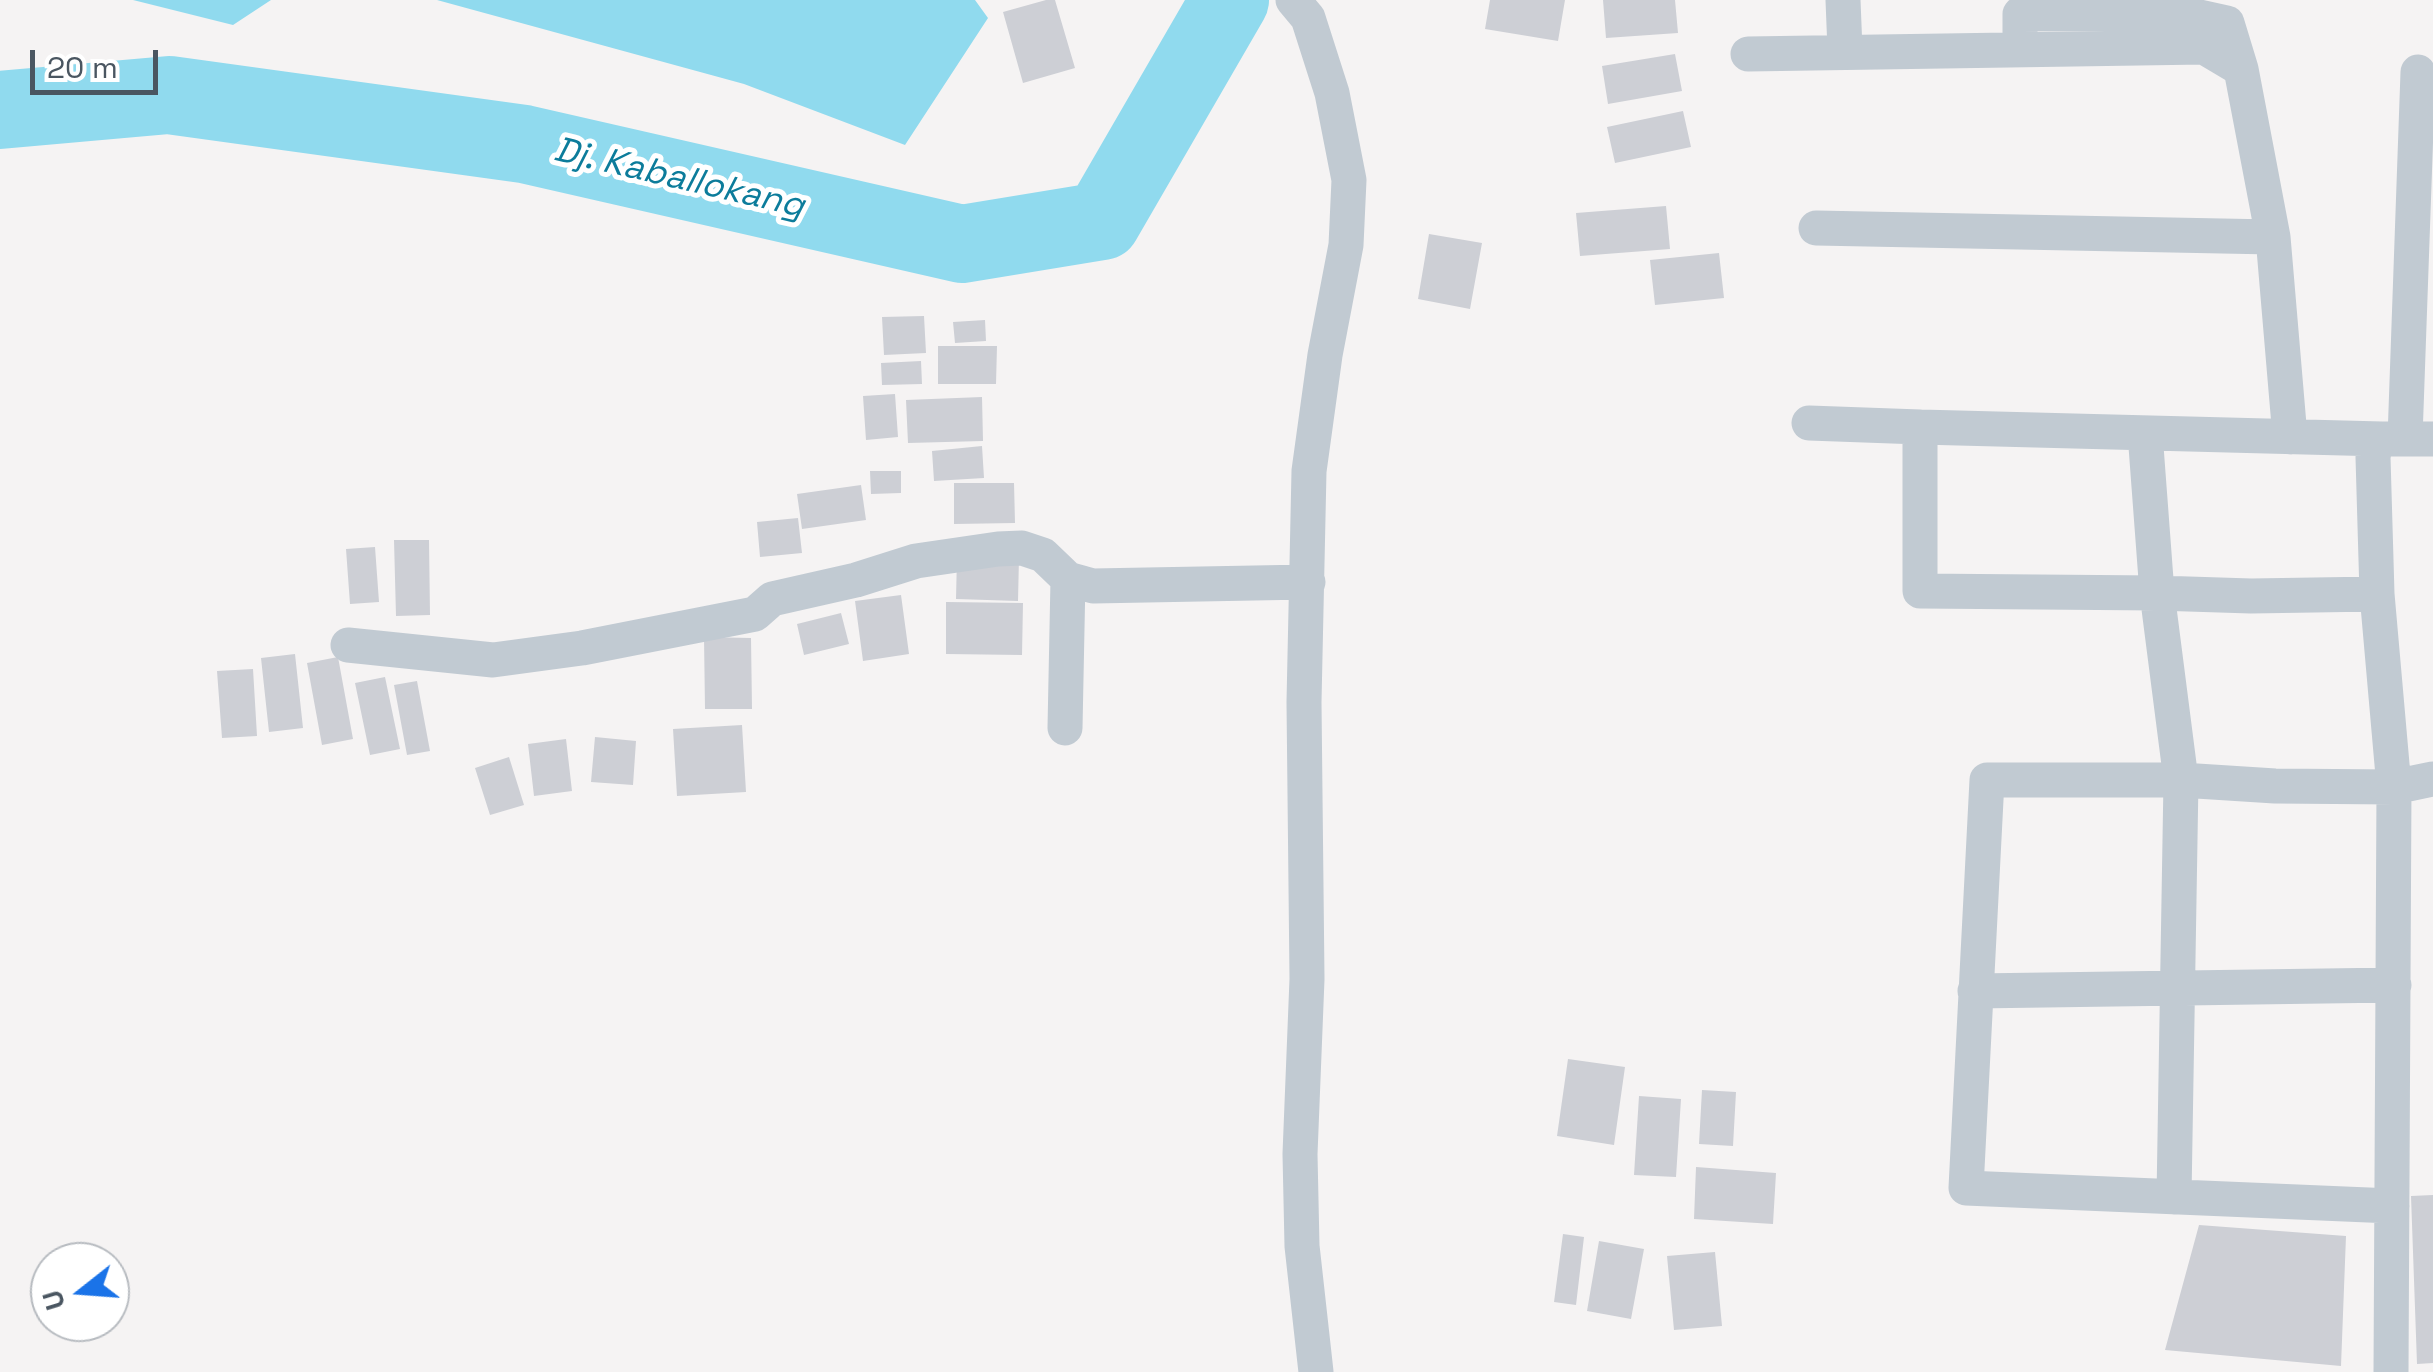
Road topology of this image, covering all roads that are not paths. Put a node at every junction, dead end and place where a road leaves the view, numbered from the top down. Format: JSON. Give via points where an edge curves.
{"nodes":[{"id":1,"x":1842,"y":0,"type":"edge"},
{"id":2,"x":1300,"y":9,"type":"edge"},
{"id":3,"x":2020,"y":21,"type":"edge"},
{"id":4,"x":1844,"y":50,"type":"junction"},
{"id":5,"x":1748,"y":54,"type":"dead end"},
{"id":6,"x":2418,"y":72,"type":"dead end"},
{"id":7,"x":1816,"y":228,"type":"dead end"},
{"id":8,"x":2273,"y":238,"type":"junction"},
{"id":9,"x":1810,"y":423,"type":"dead end"},
{"id":10,"x":1920,"y":428,"type":"junction"},
{"id":11,"x":2145,"y":434,"type":"junction"},
{"id":12,"x":2290,"y":436,"type":"junction"},
{"id":13,"x":2407,"y":439,"type":"edge"},
{"id":14,"x":1068,"y":579,"type":"junction"},
{"id":15,"x":1308,"y":582,"type":"junction"},
{"id":16,"x":2157,"y":593,"type":"junction"},
{"id":17,"x":2377,"y":594,"type":"junction"},
{"id":18,"x":348,"y":646,"type":"dead end"},
{"id":19,"x":1065,"y":728,"type":"dead end"},
{"id":20,"x":2433,"y":779,"type":"edge"},
{"id":21,"x":2181,"y":780,"type":"junction"},
{"id":22,"x":2394,"y":787,"type":"junction"},
{"id":23,"x":2394,"y":985,"type":"junction"},
{"id":24,"x":1975,"y":990,"type":"junction"},
{"id":25,"x":2179,"y":990,"type":"junction"},
{"id":26,"x":2174,"y":1196,"type":"junction"},
{"id":27,"x":2392,"y":1206,"type":"junction"},
{"id":28,"x":1316,"y":1372,"type":"edge"},
{"id":29,"x":2391,"y":1372,"type":"edge"}],
"edges":[{"from":1,"to":4,"type":"street"},
{"from":2,"to":15,"type":"street","via":[[1342,130],[1350,180],[1346,245],[1309,472]]},
{"from":3,"to":4,"type":"street"},
{"from":3,"to":8,"type":"street","via":[[2204,47],[2240,69]]},
{"from":4,"to":5,"type":"street"},
{"from":6,"to":13,"type":"street"},
{"from":7,"to":8,"type":"street"},
{"from":8,"to":12,"type":"street"},
{"from":9,"to":10,"type":"street"},
{"from":10,"to":11,"type":"street"},
{"from":10,"to":16,"type":"street","via":[[1920,591]]},
{"from":11,"to":12,"type":"street"},
{"from":11,"to":16,"type":"street"},
{"from":12,"to":13,"type":"street"},
{"from":13,"to":17,"type":"street","via":[[2374,444]]},
{"from":14,"to":15,"type":"street","via":[[1093,586]]},
{"from":14,"to":18,"type":"street","via":[[1043,555],[1022,548],[973,551],[778,597],[742,618],[582,648],[493,660]]},
{"from":14,"to":19,"type":"street"},
{"from":15,"to":28,"type":"street","via":[[1308,979],[1300,1154]]},
{"from":16,"to":17,"type":"street"},
{"from":16,"to":21,"type":"street"},
{"from":17,"to":22,"type":"street"},
{"from":20,"to":22,"type":"street"},
{"from":21,"to":22,"type":"street"},
{"from":21,"to":24,"type":"street","via":[[1987,780]]},
{"from":21,"to":25,"type":"street"},
{"from":22,"to":23,"type":"street"},
{"from":23,"to":25,"type":"street"},
{"from":23,"to":27,"type":"street"},
{"from":24,"to":25,"type":"street"},
{"from":24,"to":26,"type":"street","via":[[1966,1188]]},
{"from":25,"to":26,"type":"street"},
{"from":26,"to":27,"type":"street"},
{"from":27,"to":29,"type":"street"}]}
